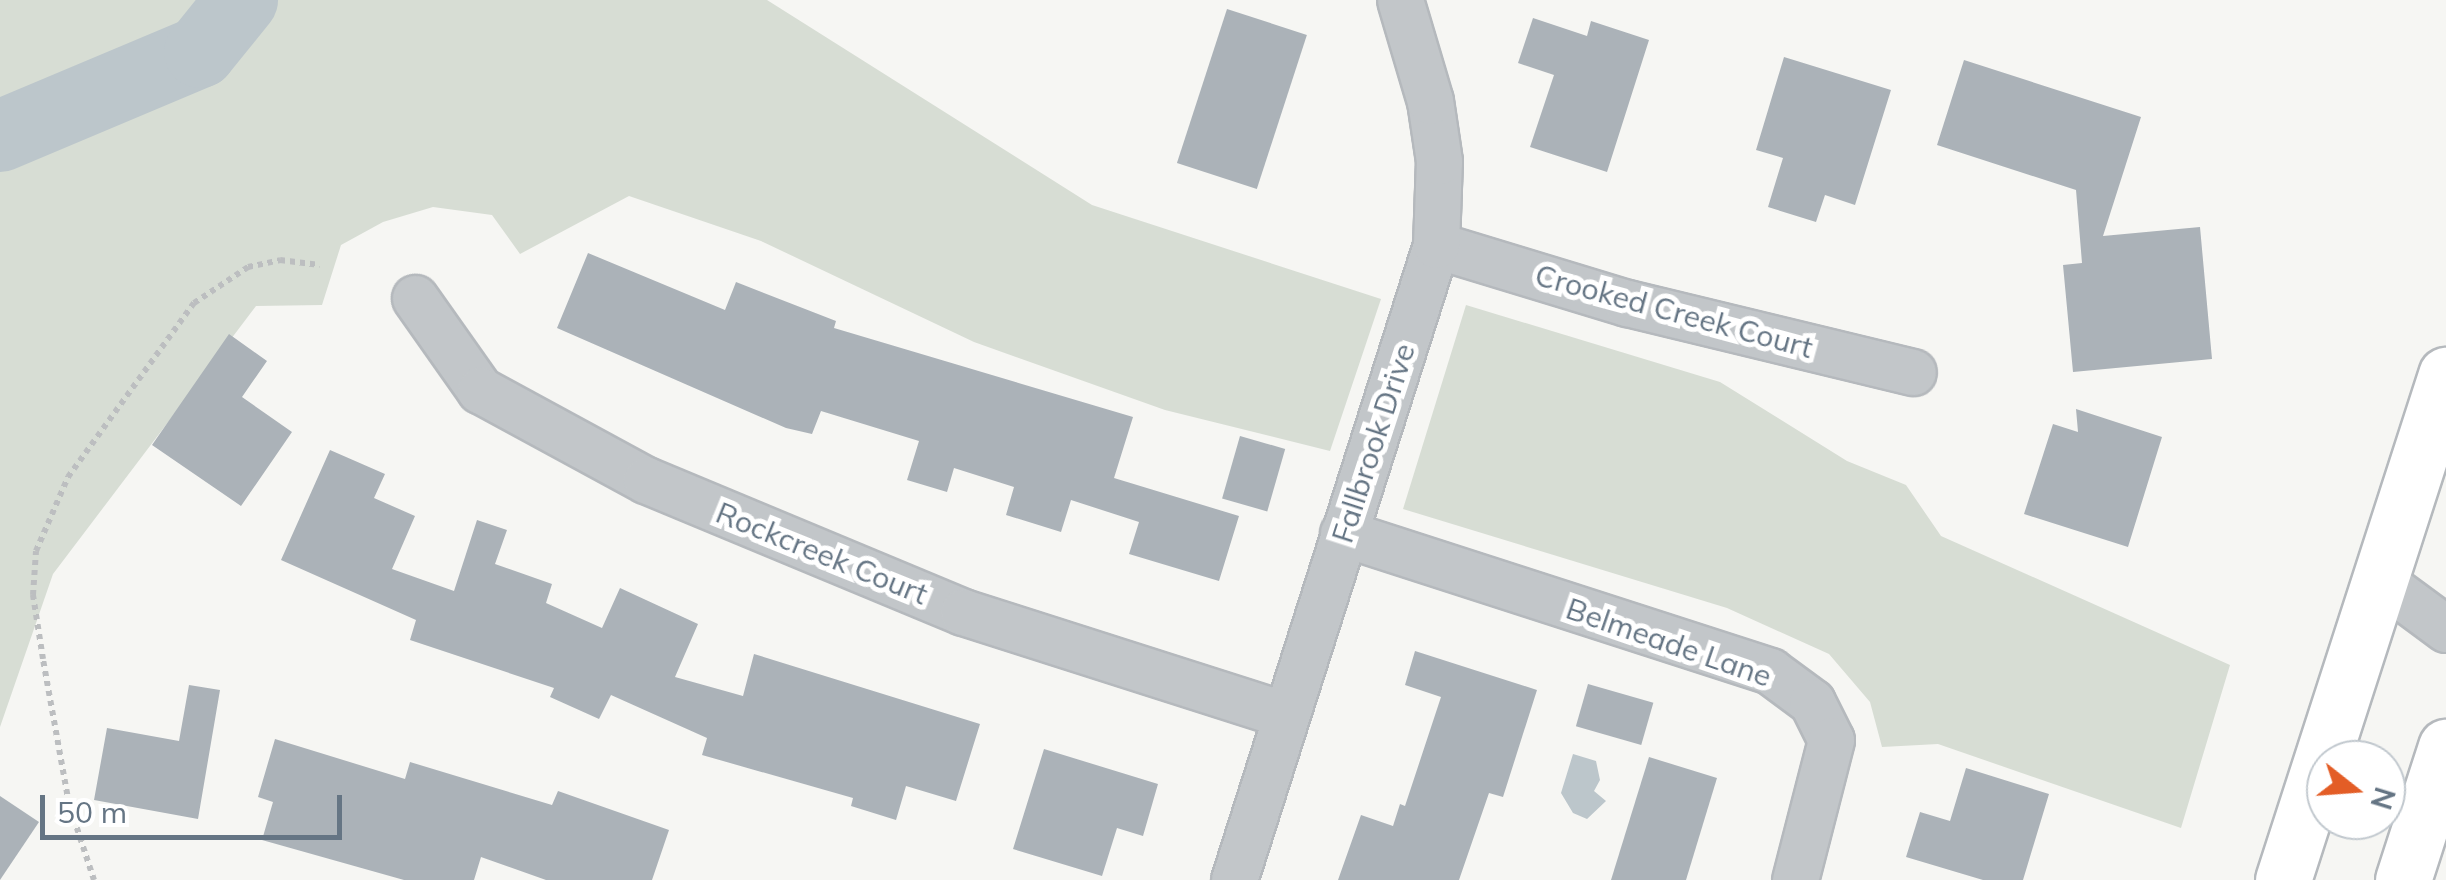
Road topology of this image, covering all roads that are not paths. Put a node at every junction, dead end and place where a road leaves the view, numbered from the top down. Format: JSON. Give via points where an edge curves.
{"nodes":[{"id":1,"x":1400,"y":0,"type":"edge"},
{"id":2,"x":1436,"y":245,"type":"junction"},
{"id":3,"x":415,"y":298,"type":"dead end"},
{"id":4,"x":1913,"y":372,"type":"dead end"},
{"id":5,"x":2446,"y":375,"type":"edge"},
{"id":6,"x":1343,"y":533,"type":"junction"},
{"id":7,"x":2381,"y":581,"type":"junction"},
{"id":8,"x":2446,"y":585,"type":"edge"},
{"id":9,"x":2446,"y":629,"type":"edge"},
{"id":10,"x":1286,"y":715,"type":"junction"},
{"id":11,"x":2446,"y":747,"type":"edge"},
{"id":12,"x":1234,"y":880,"type":"edge"},
{"id":13,"x":1795,"y":880,"type":"edge"},
{"id":14,"x":2283,"y":880,"type":"edge"},
{"id":15,"x":2402,"y":880,"type":"edge"}],
"edges":[{"from":1,"to":2,"type":"street","name":"Fallbrook Drive","via":[[1440,161]]},
{"from":2,"to":4,"type":"street","name":"Crooked Creek Court","via":[[1626,303]]},
{"from":2,"to":6,"type":"street","name":"Fallbrook Drive"},
{"from":3,"to":10,"type":"street","name":"Rockcreek Court","via":[[480,390],[646,480],[963,612]]},
{"from":5,"to":7,"type":"main road"},
{"from":6,"to":10,"type":"street","name":"Fallbrook Drive"},
{"from":6,"to":13,"type":"street","name":"Belmeade Lane","via":[[1770,671],[1812,702],[1831,740]]},
{"from":7,"to":8,"type":"street"},
{"from":7,"to":9,"type":"street"},
{"from":7,"to":14,"type":"main road"},
{"from":10,"to":12,"type":"street","name":"Fallbrook Drive"},
{"from":11,"to":15,"type":"main road"}]}
